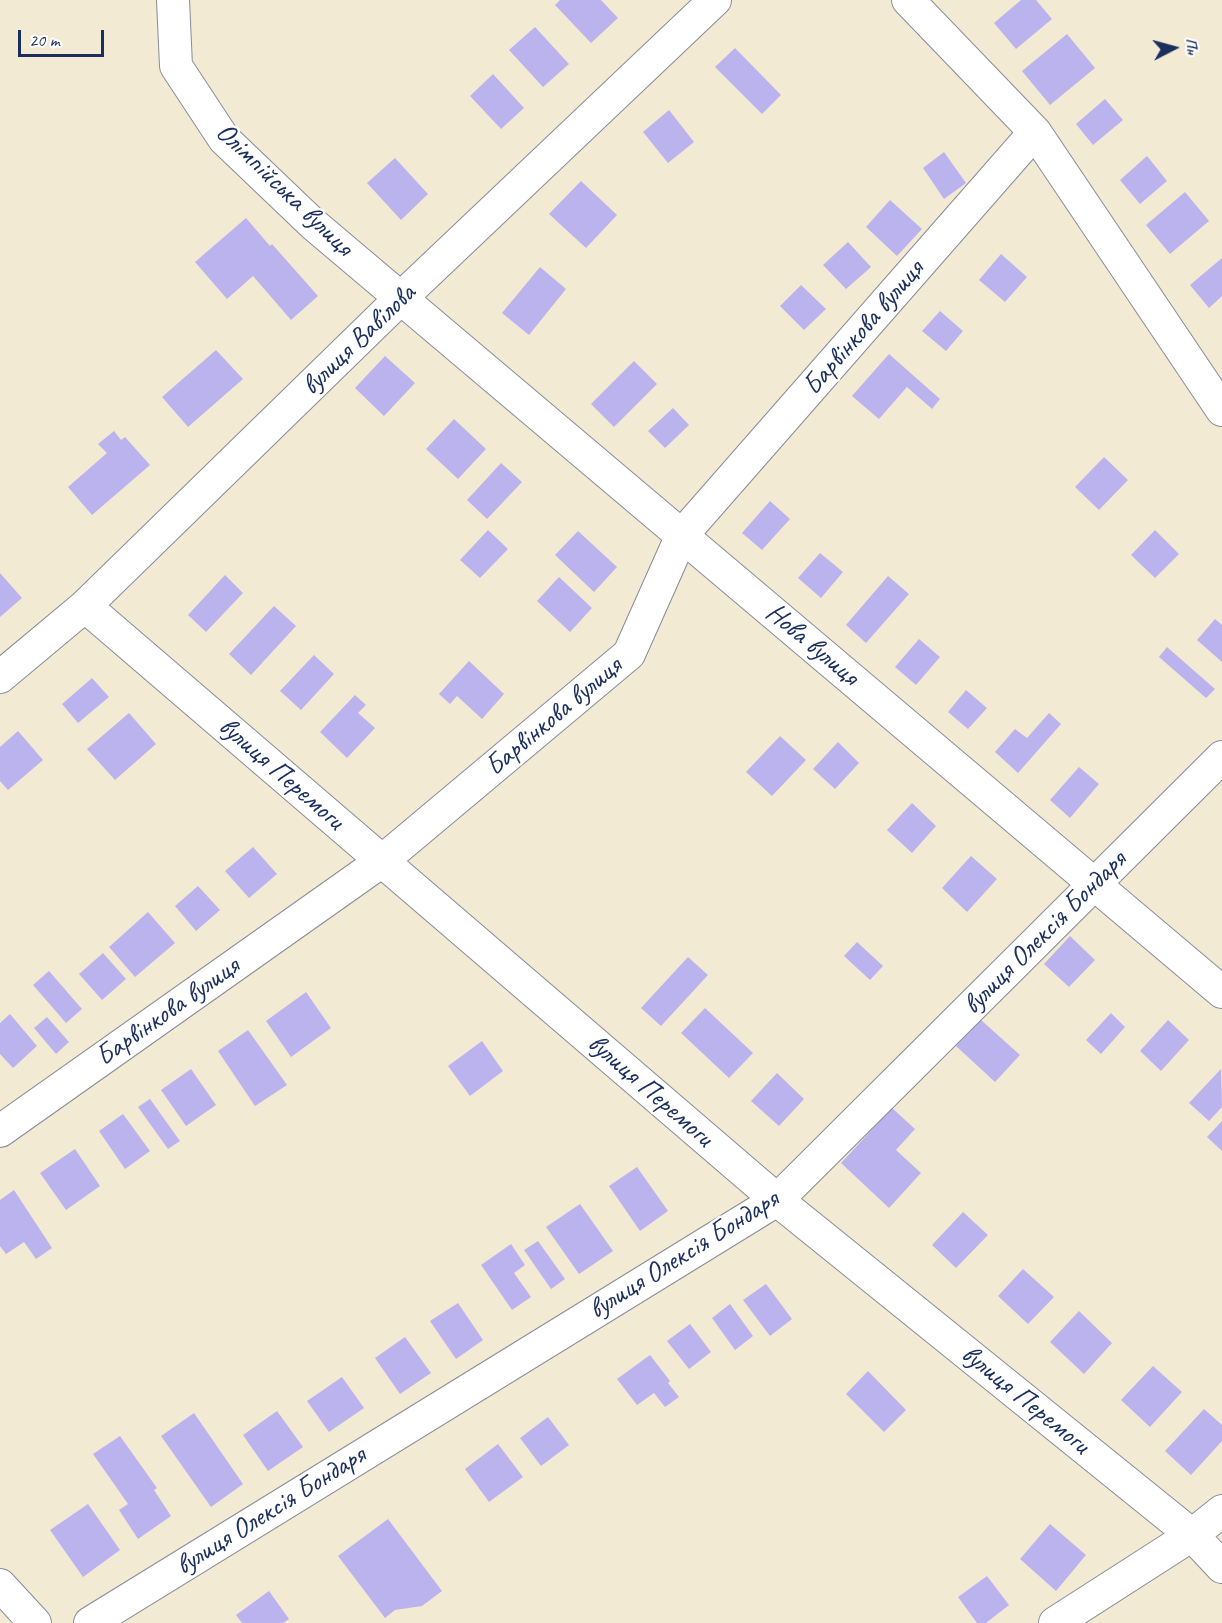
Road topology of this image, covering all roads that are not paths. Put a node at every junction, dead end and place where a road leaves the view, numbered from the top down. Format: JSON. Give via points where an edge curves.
{"nodes":[{"id":1,"x":173,"y":0,"type":"edge"},
{"id":2,"x":715,"y":0,"type":"edge"},
{"id":3,"x":908,"y":0,"type":"edge"},
{"id":4,"x":1035,"y":132,"type":"junction"},
{"id":5,"x":402,"y":297,"type":"junction"},
{"id":6,"x":1222,"y":410,"type":"edge"},
{"id":7,"x":682,"y":535,"type":"junction"},
{"id":8,"x":85,"y":606,"type":"junction"},
{"id":9,"x":0,"y":677,"type":"edge"},
{"id":10,"x":1222,"y":757,"type":"edge"},
{"id":11,"x":382,"y":861,"type":"junction"},
{"id":12,"x":1094,"y":884,"type":"junction"},
{"id":13,"x":1222,"y":992,"type":"edge"},
{"id":14,"x":0,"y":1131,"type":"edge"},
{"id":15,"x":777,"y":1200,"type":"junction"},
{"id":16,"x":1222,"y":1511,"type":"edge"},
{"id":17,"x":1192,"y":1535,"type":"junction"},
{"id":18,"x":1222,"y":1567,"type":"edge"},
{"id":19,"x":0,"y":1585,"type":"edge"},
{"id":20,"x":35,"y":1623,"type":"edge"},
{"id":21,"x":90,"y":1623,"type":"edge"},
{"id":22,"x":1055,"y":1623,"type":"edge"}],
"edges":[{"from":1,"to":5,"type":"street","name":"Олімпійська вулиця","via":[[176,66],[224,140],[313,224]]},
{"from":2,"to":5,"type":"street","name":"вулиця Вавілова"},
{"from":3,"to":4,"type":"street"},
{"from":4,"to":6,"type":"street"},
{"from":4,"to":7,"type":"street","name":"Барвінкова вулиця"},
{"from":5,"to":7,"type":"street","name":"Нова вулиця"},
{"from":5,"to":8,"type":"street","name":"вулиця Вавілова"},
{"from":7,"to":11,"type":"street","name":"Барвінкова вулиця","via":[[629,654]]},
{"from":7,"to":12,"type":"street","name":"Нова вулиця"},
{"from":8,"to":9,"type":"street","name":"вулиця Вавілова"},
{"from":8,"to":11,"type":"street","name":"вулиця Перемоги"},
{"from":10,"to":12,"type":"street","name":"вулиця Олексія Бондаря"},
{"from":11,"to":14,"type":"street","name":"Барвінкова вулиця"},
{"from":11,"to":15,"type":"street","name":"вулиця Перемоги"},
{"from":12,"to":13,"type":"street","name":"Нова вулиця"},
{"from":12,"to":15,"type":"street","name":"вулиця Олексія Бондаря"},
{"from":15,"to":17,"type":"street","name":"вулиця Перемоги"},
{"from":15,"to":21,"type":"street","name":"вулиця Олексія Бондаря"},
{"from":16,"to":17,"type":"street"},
{"from":17,"to":18,"type":"street","name":"вулиця Перемоги"},
{"from":17,"to":22,"type":"street"},
{"from":19,"to":20,"type":"street"}]}
